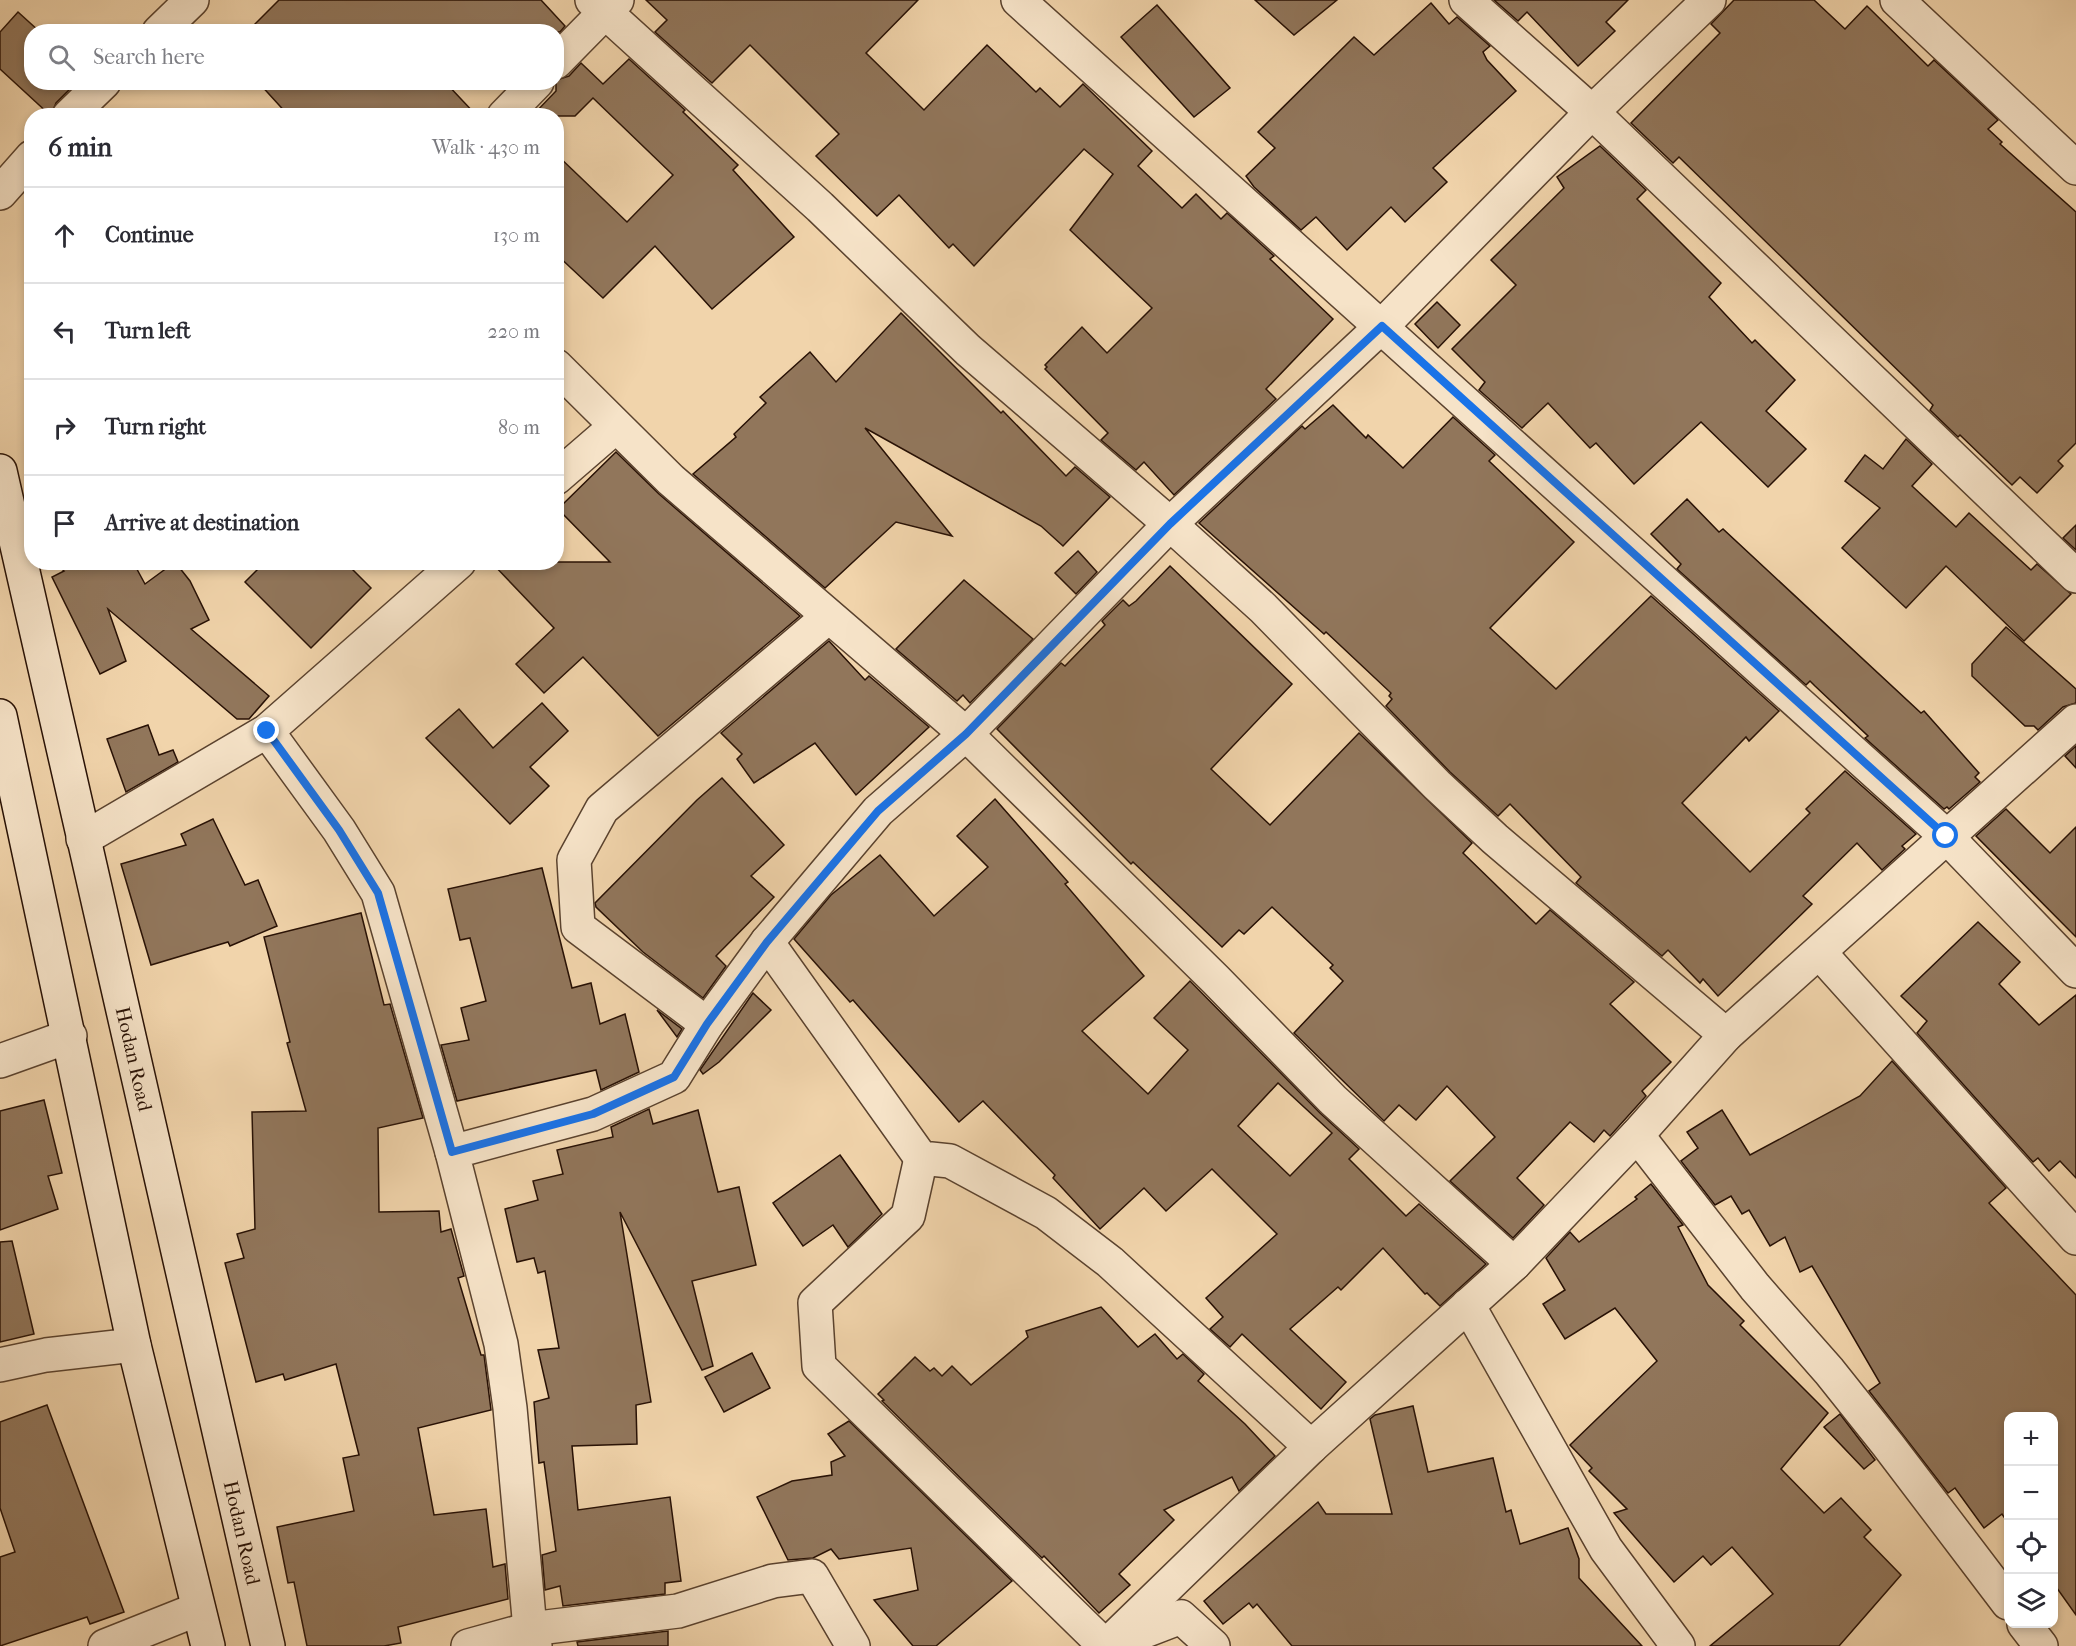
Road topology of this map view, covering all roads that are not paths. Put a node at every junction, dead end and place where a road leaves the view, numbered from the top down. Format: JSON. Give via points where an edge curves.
{"nodes":[{"id":1,"x":192,"y":0,"type":"edge"},
{"id":2,"x":1018,"y":0,"type":"edge"},
{"id":3,"x":1466,"y":0,"type":"edge"},
{"id":4,"x":1709,"y":0,"type":"edge"},
{"id":5,"x":1897,"y":0,"type":"edge"},
{"id":6,"x":605,"y":4,"type":"edge"},
{"id":7,"x":167,"y":24,"type":"edge"},
{"id":8,"x":564,"y":53,"type":"edge"},
{"id":9,"x":96,"y":90,"type":"edge"},
{"id":10,"x":529,"y":90,"type":"edge"},
{"id":11,"x":77,"y":108,"type":"edge"},
{"id":12,"x":512,"y":108,"type":"edge"},
{"id":13,"x":1592,"y":112,"type":"junction"},
{"id":14,"x":24,"y":166,"type":"edge"},
{"id":15,"x":2076,"y":168,"type":"edge"},
{"id":16,"x":0,"y":193,"type":"edge"},
{"id":17,"x":1382,"y":326,"type":"junction"},
{"id":18,"x":564,"y":374,"type":"edge"},
{"id":19,"x":615,"y":427,"type":"junction"},
{"id":20,"x":0,"y":471,"type":"edge"},
{"id":21,"x":564,"y":471,"type":"edge"},
{"id":22,"x":1170,"y":524,"type":"junction"},
{"id":23,"x":24,"y":554,"type":"edge"},
{"id":24,"x":28,"y":570,"type":"edge"},
{"id":25,"x":450,"y":570,"type":"edge"},
{"id":26,"x":2076,"y":576,"type":"edge"},
{"id":27,"x":828,"y":617,"type":"junction"},
{"id":28,"x":0,"y":716,"type":"edge"},
{"id":29,"x":2076,"y":721,"type":"edge"},
{"id":30,"x":267,"y":731,"type":"junction"},
{"id":31,"x":966,"y":734,"type":"junction"},
{"id":32,"x":4,"y":749,"type":"edge"},
{"id":33,"x":1946,"y":836,"type":"junction"},
{"id":34,"x":83,"y":839,"type":"junction"},
{"id":35,"x":767,"y":942,"type":"junction"},
{"id":36,"x":1820,"y":953,"type":"junction"},
{"id":37,"x":2076,"y":971,"type":"edge"},
{"id":38,"x":707,"y":1024,"type":"junction"},
{"id":39,"x":1726,"y":1035,"type":"junction"},
{"id":40,"x":70,"y":1036,"type":"junction"},
{"id":41,"x":0,"y":1061,"type":"edge"},
{"id":42,"x":1637,"y":1135,"type":"junction"},
{"id":43,"x":452,"y":1152,"type":"junction"},
{"id":44,"x":921,"y":1158,"type":"junction"},
{"id":45,"x":2076,"y":1238,"type":"edge"},
{"id":46,"x":1514,"y":1264,"type":"junction"},
{"id":47,"x":1468,"y":1305,"type":"junction"},
{"id":48,"x":134,"y":1345,"type":"junction"},
{"id":49,"x":0,"y":1365,"type":"edge"},
{"id":50,"x":1311,"y":1447,"type":"junction"},
{"id":51,"x":2004,"y":1598,"type":"edge"},
{"id":52,"x":198,"y":1609,"type":"junction"},
{"id":53,"x":2028,"y":1628,"type":"edge"},
{"id":54,"x":532,"y":1637,"type":"edge"},
{"id":55,"x":105,"y":1646,"type":"edge"},
{"id":56,"x":208,"y":1646,"type":"edge"},
{"id":57,"x":268,"y":1646,"type":"edge"},
{"id":58,"x":468,"y":1646,"type":"edge"},
{"id":59,"x":853,"y":1646,"type":"edge"},
{"id":60,"x":1106,"y":1646,"type":"edge"},
{"id":61,"x":1213,"y":1646,"type":"edge"},
{"id":62,"x":1678,"y":1646,"type":"edge"},
{"id":63,"x":2041,"y":1646,"type":"edge"}],
"edges":[{"from":1,"to":7,"type":"street"},
{"from":2,"to":17,"type":"street"},
{"from":3,"to":13,"type":"street"},
{"from":4,"to":13,"type":"street"},
{"from":5,"to":15,"type":"street"},
{"from":6,"to":8,"type":"street"},
{"from":6,"to":22,"type":"street","via":[[968,350]]},
{"from":9,"to":11,"type":"street"},
{"from":10,"to":12,"type":"street"},
{"from":13,"to":17,"type":"street"},
{"from":13,"to":26,"type":"street"},
{"from":14,"to":16,"type":"street"},
{"from":17,"to":22,"type":"street"},
{"from":17,"to":33,"type":"street"},
{"from":18,"to":19,"type":"street"},
{"from":19,"to":21,"type":"street"},
{"from":19,"to":27,"type":"street"},
{"from":20,"to":23,"type":"street","name":"Hodan Road"},
{"from":22,"to":31,"type":"street"},
{"from":22,"to":39,"type":"street","via":[[1263,608],[1495,839]]},
{"from":24,"to":34,"type":"street","name":"Hodan Road"},
{"from":25,"to":30,"type":"street"},
{"from":27,"to":31,"type":"street"},
{"from":27,"to":38,"type":"street","via":[[602,809],[574,860],[578,927]]},
{"from":28,"to":32,"type":"street"},
{"from":29,"to":33,"type":"street"},
{"from":30,"to":34,"type":"street"},
{"from":30,"to":43,"type":"street","via":[[339,830],[378,893]]},
{"from":31,"to":35,"type":"street","via":[[878,811]]},
{"from":31,"to":46,"type":"street","via":[[1334,1100]]},
{"from":32,"to":40,"type":"street"},
{"from":33,"to":36,"type":"street"},
{"from":33,"to":37,"type":"street"},
{"from":34,"to":57,"type":"street","name":"Hodan Road"},
{"from":35,"to":38,"type":"street"},
{"from":35,"to":44,"type":"street"},
{"from":36,"to":39,"type":"street"},
{"from":36,"to":45,"type":"street"},
{"from":38,"to":43,"type":"street","via":[[674,1077],[593,1114]]},
{"from":39,"to":42,"type":"street"},
{"from":40,"to":41,"type":"street"},
{"from":40,"to":48,"type":"street"},
{"from":42,"to":46,"type":"street"},
{"from":42,"to":51,"type":"street","via":[[1755,1287],[1873,1426]]},
{"from":43,"to":54,"type":"street","via":[[501,1344]]},
{"from":44,"to":50,"type":"street","via":[[950,1161],[1046,1213],[1110,1262]]},
{"from":44,"to":60,"type":"street","via":[[908,1216],[814,1303],[819,1366]]},
{"from":46,"to":47,"type":"street"},
{"from":47,"to":50,"type":"street"},
{"from":47,"to":62,"type":"street","via":[[1606,1549]]},
{"from":48,"to":49,"type":"street","via":[[46,1355]]},
{"from":48,"to":52,"type":"street"},
{"from":50,"to":60,"type":"street"},
{"from":52,"to":55,"type":"street"},
{"from":52,"to":56,"type":"street"},
{"from":53,"to":63,"type":"street"},
{"from":54,"to":58,"type":"street"},
{"from":54,"to":59,"type":"street","via":[[678,1611],[773,1581],[812,1576]]},
{"from":60,"to":61,"type":"street","via":[[1181,1617]]}]}
